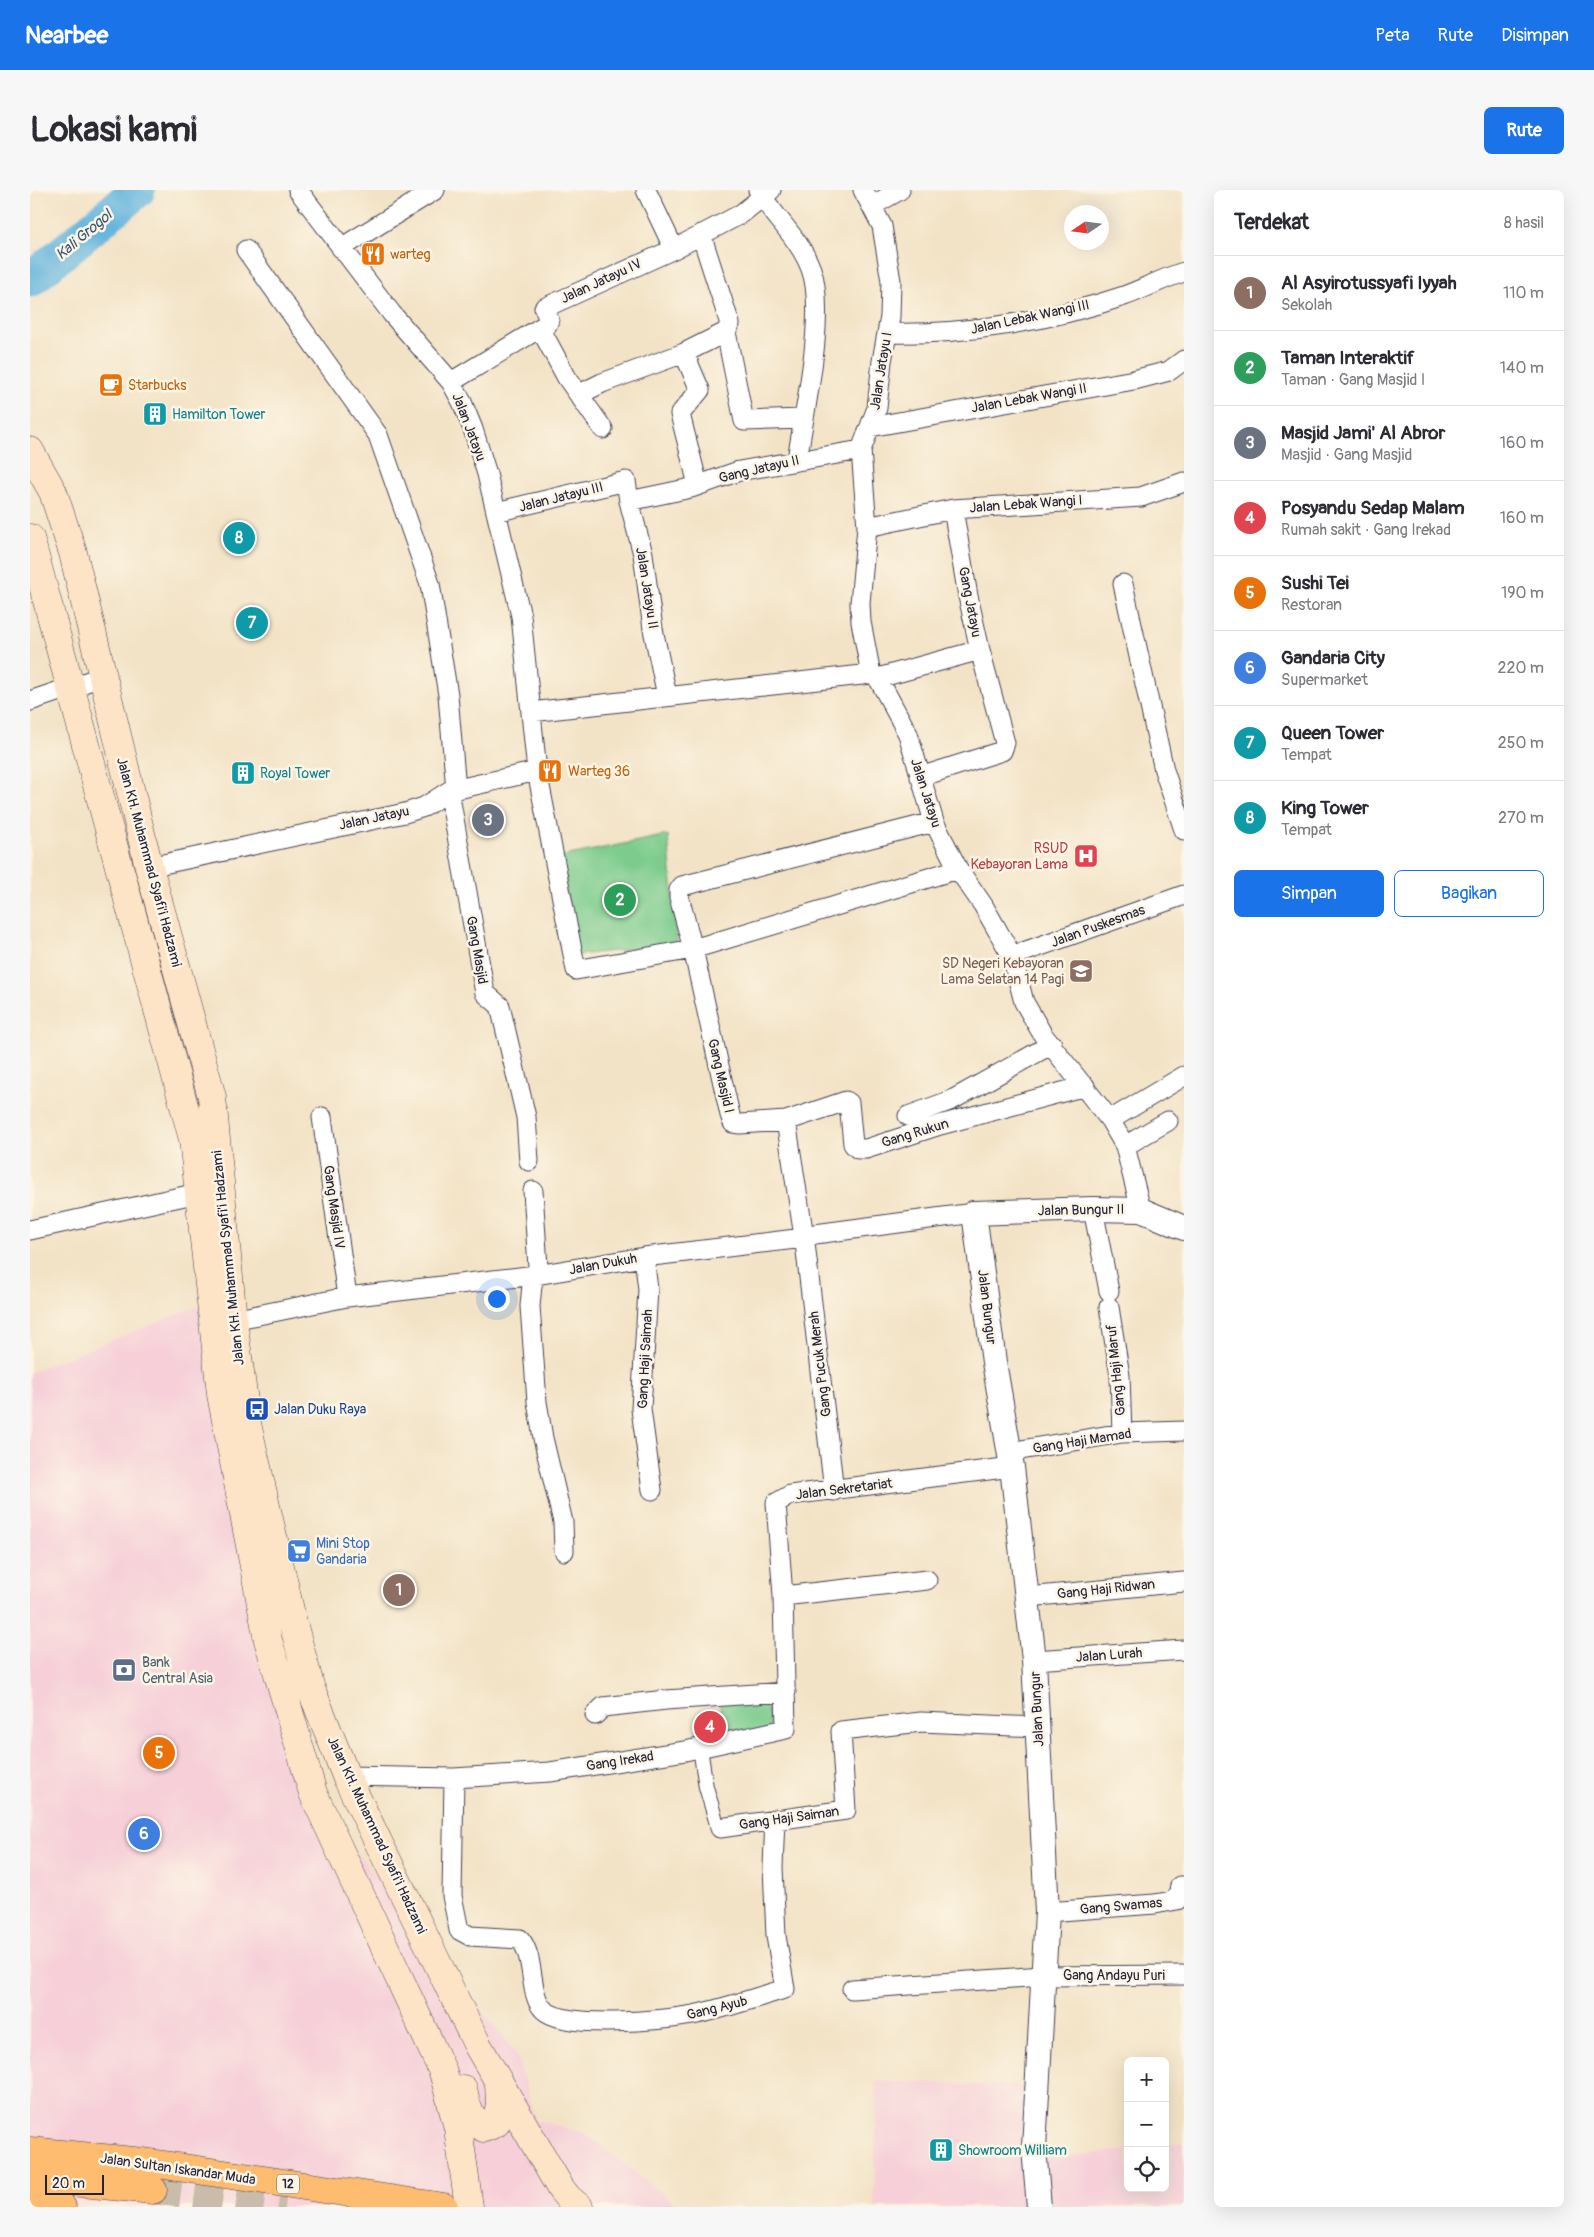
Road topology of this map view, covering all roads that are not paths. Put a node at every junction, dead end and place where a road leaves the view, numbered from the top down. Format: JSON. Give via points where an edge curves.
{"nodes":[{"id":1,"x":298,"y":190,"type":"edge"},
{"id":2,"x":435,"y":190,"type":"edge"},
{"id":3,"x":646,"y":190,"type":"edge"},
{"id":4,"x":900,"y":190,"type":"edge"},
{"id":5,"x":764,"y":193,"type":"edge"},
{"id":6,"x":868,"y":198,"type":"edge"},
{"id":7,"x":701,"y":234,"type":"junction"},
{"id":8,"x":340,"y":248,"type":"junction"},
{"id":9,"x":674,"y":249,"type":"junction"},
{"id":10,"x":246,"y":250,"type":"dead end"},
{"id":11,"x":1176,"y":274,"type":"edge"},
{"id":12,"x":540,"y":328,"type":"junction"},
{"id":13,"x":726,"y":332,"type":"junction"},
{"id":14,"x":887,"y":332,"type":"junction"},
{"id":15,"x":684,"y":353,"type":"junction"},
{"id":16,"x":1184,"y":360,"type":"edge"},
{"id":17,"x":451,"y":382,"type":"junction"},
{"id":18,"x":580,"y":394,"type":"junction"},
{"id":19,"x":804,"y":419,"type":"junction"},
{"id":20,"x":870,"y":427,"type":"junction"},
{"id":21,"x":603,"y":430,"type":"dead end"},
{"id":22,"x":861,"y":450,"type":"junction"},
{"id":23,"x":30,"y":451,"type":"edge"},
{"id":24,"x":797,"y":460,"type":"junction"},
{"id":25,"x":626,"y":481,"type":"joint"},
{"id":26,"x":1184,"y":482,"type":"edge"},
{"id":27,"x":698,"y":485,"type":"junction"},
{"id":28,"x":629,"y":501,"type":"junction"},
{"id":29,"x":953,"y":509,"type":"junction"},
{"id":30,"x":496,"y":512,"type":"junction"},
{"id":31,"x":867,"y":527,"type":"junction"},
{"id":32,"x":30,"y":538,"type":"edge"},
{"id":33,"x":1123,"y":584,"type":"dead end"},
{"id":34,"x":980,"y":650,"type":"junction"},
{"id":35,"x":874,"y":676,"type":"junction"},
{"id":36,"x":101,"y":677,"type":"junction"},
{"id":37,"x":70,"y":687,"type":"junction"},
{"id":38,"x":667,"y":696,"type":"junction"},
{"id":39,"x":30,"y":701,"type":"edge"},
{"id":40,"x":531,"y":712,"type":"junction"},
{"id":41,"x":537,"y":771,"type":"junction"},
{"id":42,"x":920,"y":777,"type":"junction"},
{"id":43,"x":453,"y":791,"type":"junction"},
{"id":44,"x":1178,"y":791,"type":"edge"},
{"id":45,"x":934,"y":822,"type":"junction"},
{"id":46,"x":1184,"y":830,"type":"edge"},
{"id":47,"x":149,"y":867,"type":"junction"},
{"id":48,"x":958,"y":869,"type":"junction"},
{"id":49,"x":1184,"y":895,"type":"edge"},
{"id":50,"x":693,"y":949,"type":"junction"},
{"id":51,"x":1012,"y":956,"type":"junction"},
{"id":52,"x":1052,"y":1044,"type":"junction"},
{"id":53,"x":1184,"y":1076,"type":"edge"},
{"id":54,"x":1085,"y":1086,"type":"junction"},
{"id":55,"x":908,"y":1116,"type":"dead end"},
{"id":56,"x":322,"y":1117,"type":"dead end"},
{"id":57,"x":1110,"y":1120,"type":"junction"},
{"id":58,"x":786,"y":1121,"type":"junction"},
{"id":59,"x":1168,"y":1121,"type":"dead end"},
{"id":60,"x":1125,"y":1146,"type":"junction"},
{"id":61,"x":529,"y":1161,"type":"dead end"},
{"id":62,"x":532,"y":1191,"type":"dead end"},
{"id":63,"x":198,"y":1193,"type":"junction"},
{"id":64,"x":1094,"y":1209,"type":"junction"},
{"id":65,"x":1141,"y":1210,"type":"junction"},
{"id":66,"x":974,"y":1214,"type":"junction"},
{"id":67,"x":1184,"y":1228,"type":"edge"},
{"id":68,"x":30,"y":1230,"type":"edge"},
{"id":69,"x":804,"y":1238,"type":"junction"},
{"id":70,"x":644,"y":1257,"type":"junction"},
{"id":71,"x":536,"y":1275,"type":"junction"},
{"id":72,"x":347,"y":1297,"type":"junction"},
{"id":73,"x":233,"y":1320,"type":"junction"},
{"id":74,"x":1184,"y":1431,"type":"edge"},
{"id":75,"x":1122,"y":1433,"type":"junction"},
{"id":76,"x":1011,"y":1459,"type":"junction"},
{"id":77,"x":652,"y":1490,"type":"dead end"},
{"id":78,"x":834,"y":1491,"type":"junction"},
{"id":79,"x":564,"y":1551,"type":"dead end"},
{"id":80,"x":927,"y":1580,"type":"dead end"},
{"id":81,"x":1184,"y":1582,"type":"edge"},
{"id":82,"x":782,"y":1596,"type":"junction"},
{"id":83,"x":1028,"y":1597,"type":"junction"},
{"id":84,"x":1184,"y":1650,"type":"edge"},
{"id":85,"x":1034,"y":1660,"type":"junction"},
{"id":86,"x":311,"y":1689,"type":"junction"},
{"id":87,"x":786,"y":1692,"type":"junction"},
{"id":88,"x":286,"y":1701,"type":"junction"},
{"id":89,"x":595,"y":1715,"type":"dead end"},
{"id":90,"x":1037,"y":1727,"type":"junction"},
{"id":91,"x":784,"y":1730,"type":"joint"},
{"id":92,"x":700,"y":1748,"type":"junction"},
{"id":93,"x":346,"y":1776,"type":"junction"},
{"id":94,"x":454,"y":1778,"type":"junction"},
{"id":95,"x":775,"y":1819,"type":"junction"},
{"id":96,"x":720,"y":1828,"type":"joint"},
{"id":97,"x":1184,"y":1886,"type":"edge"},
{"id":98,"x":1047,"y":1912,"type":"junction"},
{"id":99,"x":1184,"y":1975,"type":"edge"},
{"id":100,"x":1043,"y":1976,"type":"junction"},
{"id":101,"x":852,"y":1989,"type":"dead end"},
{"id":102,"x":429,"y":2044,"type":"junction"},
{"id":103,"x":499,"y":2082,"type":"junction"},
{"id":104,"x":30,"y":2151,"type":"edge"},
{"id":105,"x":30,"y":2178,"type":"edge"},
{"id":106,"x":30,"y":2184,"type":"edge"},
{"id":107,"x":153,"y":2190,"type":"tunnel mouth"},
{"id":108,"x":63,"y":2201,"type":"edge"},
{"id":109,"x":30,"y":2204,"type":"edge"},
{"id":110,"x":436,"y":2206,"type":"edge"},
{"id":111,"x":469,"y":2207,"type":"edge"},
{"id":112,"x":579,"y":2207,"type":"edge"},
{"id":113,"x":1039,"y":2207,"type":"edge"}],
"edges":[{"from":1,"to":8,"type":"street","name":"Jalan Jatayu"},
{"from":2,"to":8,"type":"street"},
{"from":3,"to":9,"type":"street"},
{"from":4,"to":6,"type":"street"},
{"from":5,"to":7,"type":"street","name":"Jalan Jatayu IV","via":[[741,214]]},
{"from":5,"to":19,"type":"street","via":[[811,270],[815,289],[816,324]]},
{"from":6,"to":14,"type":"street","name":"Jalan Jatayu I","via":[[882,226],[890,272]]},
{"from":7,"to":9,"type":"street","name":"Jalan Jatayu IV"},
{"from":7,"to":13,"type":"street","via":[[730,324]]},
{"from":8,"to":17,"type":"street","name":"Jalan Jatayu"},
{"from":9,"to":12,"type":"street","name":"Jalan Jatayu IV","via":[[544,308],[549,320]]},
{"from":10,"to":43,"type":"street","name":"Gang Masjid","via":[[378,435],[430,584],[448,695]]},
{"from":11,"to":14,"type":"street","name":"Jalan Lebak Wangi III","via":[[1125,295],[1021,321],[955,332]]},
{"from":12,"to":17,"type":"street"},
{"from":12,"to":18,"type":"street","via":[[567,378]]},
{"from":13,"to":15,"type":"street"},
{"from":13,"to":19,"type":"street","via":[[744,421]]},
{"from":14,"to":20,"type":"street","name":"Jalan Jatayu I","via":[[877,408]]},
{"from":15,"to":18,"type":"street"},
{"from":15,"to":27,"type":"street","via":[[700,390],[680,414]]},
{"from":16,"to":20,"type":"street","name":"Jalan Lebak Wangi II","via":[[1169,371],[1134,380]]},
{"from":17,"to":30,"type":"street","name":"Jalan Jatayu","via":[[473,429]]},
{"from":18,"to":21,"type":"street"},
{"from":19,"to":24,"type":"street"},
{"from":20,"to":22,"type":"street","name":"Jalan Jatayu I"},
{"from":22,"to":24,"type":"street","name":"Gang Jatayu II"},
{"from":22,"to":31,"type":"street","name":"Jalan Jatayu I"},
{"from":23,"to":36,"type":"main road","name":"Jalan KH. Muhammad Syafi'i Hadzami","via":[[53,492],[64,527]]},
{"from":24,"to":27,"type":"street","name":"Gang Jatayu II","via":[[739,471]]},
{"from":25,"to":28,"type":"street","name":"Jalan Jatayu II"},
{"from":25,"to":30,"type":"street","name":"Jalan Jatayu III"},
{"from":26,"to":29,"type":"street","name":"Jalan Lebak Wangi I","via":[[1141,497]]},
{"from":27,"to":28,"type":"street","name":"Gang Jatayu II"},
{"from":28,"to":38,"type":"street","name":"Jalan Jatayu II","via":[[643,554],[653,629]]},
{"from":29,"to":31,"type":"street","name":"Jalan Lebak Wangi I"},
{"from":29,"to":34,"type":"street","name":"Gang Jatayu"},
{"from":30,"to":40,"type":"street","name":"Jalan Jatayu","via":[[521,616]]},
{"from":31,"to":35,"type":"street","name":"Jalan Jatayu I","via":[[860,603],[861,622]]},
{"from":32,"to":37,"type":"main road","name":"Jalan KH. Muhammad Syafi'i Hadzami"},
{"from":33,"to":44,"type":"street","via":[[1164,770]]},
{"from":34,"to":35,"type":"street","name":"Gang Jatayu"},
{"from":34,"to":42,"type":"street","via":[[1005,743],[1002,751]]},
{"from":35,"to":38,"type":"street"},
{"from":35,"to":42,"type":"street","name":"Jalan Jatayu","via":[[908,734]]},
{"from":36,"to":37,"type":"street"},
{"from":36,"to":47,"type":"main road","name":"Jalan KH. Muhammad Syafi'i Hadzami"},
{"from":37,"to":39,"type":"street"},
{"from":37,"to":63,"type":"main road","name":"Jalan KH. Muhammad Syafi'i Hadzami","via":[[193,1139]]},
{"from":38,"to":40,"type":"street"},
{"from":40,"to":41,"type":"street","name":"Jalan Jatayu"},
{"from":41,"to":43,"type":"street","name":"Jalan Jatayu"},
{"from":41,"to":50,"type":"street","via":[[576,970]]},
{"from":42,"to":45,"type":"street","name":"Jalan Jatayu"},
{"from":43,"to":47,"type":"street","name":"Jalan Jatayu","via":[[406,813]]},
{"from":43,"to":61,"type":"street","name":"Gang Masjid","via":[[485,994],[500,1006],[526,1117]]},
{"from":44,"to":46,"type":"street"},
{"from":45,"to":48,"type":"street","name":"Jalan Jatayu"},
{"from":45,"to":50,"type":"street","via":[[682,886],[678,898]]},
{"from":47,"to":73,"type":"main road","name":"Jalan KH. Muhammad Syafi'i Hadzami","via":[[212,1097]]},
{"from":48,"to":50,"type":"street"},
{"from":48,"to":51,"type":"street","name":"Jalan Jatayu"},
{"from":49,"to":51,"type":"street","name":"Jalan Puskesmas"},
{"from":50,"to":58,"type":"street","name":"Gang Masjid I","via":[[733,1123]]},
{"from":51,"to":52,"type":"street","name":"Jalan Jatayu","via":[[1024,1002]]},
{"from":52,"to":54,"type":"street","name":"Jalan Jatayu"},
{"from":52,"to":55,"type":"street","via":[[952,1100]]},
{"from":53,"to":57,"type":"street"},
{"from":54,"to":57,"type":"street","name":"Jalan Jatayu"},
{"from":54,"to":58,"type":"street","name":"Gang Rukun","via":[[940,1125],[866,1149],[858,1149],[853,1144],[849,1103],[846,1101]]},
{"from":56,"to":72,"type":"street","name":"Gang Masjid IV"},
{"from":57,"to":60,"type":"street","name":"Jalan Jatayu"},
{"from":58,"to":69,"type":"street"},
{"from":59,"to":60,"type":"street"},
{"from":60,"to":65,"type":"street","name":"Jalan Jatayu"},
{"from":62,"to":71,"type":"street"},
{"from":63,"to":68,"type":"street"},
{"from":63,"to":88,"type":"main road","name":"Jalan KH. Muhammad Syafi'i Hadzami","via":[[221,1394],[268,1640]]},
{"from":64,"to":65,"type":"street","name":"Jalan Bungur II"},
{"from":64,"to":66,"type":"street","name":"Jalan Bungur II"},
{"from":64,"to":75,"type":"street","name":"Gang Haji Maruf","via":[[1120,1376]]},
{"from":65,"to":67,"type":"street","name":"Jalan Bungur II"},
{"from":66,"to":69,"type":"street","name":"Jalan Dukuh"},
{"from":66,"to":76,"type":"street","name":"Jalan Bungur"},
{"from":69,"to":70,"type":"street","name":"Jalan Dukuh"},
{"from":69,"to":78,"type":"street","name":"Gang Pucuk Merah"},
{"from":70,"to":71,"type":"street","name":"Jalan Dukuh"},
{"from":70,"to":77,"type":"street","name":"Gang Haji Saimah","via":[[648,1289],[641,1409]]},
{"from":71,"to":72,"type":"street","name":"Jalan Dukuh"},
{"from":71,"to":79,"type":"street","via":[[530,1306],[538,1402],[563,1522]]},
{"from":72,"to":73,"type":"street","name":"Jalan Dukuh"},
{"from":73,"to":86,"type":"main road","name":"Jalan KH. Muhammad Syafi'i Hadzami","via":[[248,1424]]},
{"from":74,"to":75,"type":"street","name":"Gang Haji Mamad"},
{"from":75,"to":76,"type":"street","name":"Gang Haji Mamad"},
{"from":76,"to":78,"type":"street","name":"Jalan Sekretariat"},
{"from":76,"to":83,"type":"street","name":"Jalan Bungur"},
{"from":78,"to":82,"type":"street","name":"Jalan Sekretariat","via":[[790,1495],[776,1503]]},
{"from":80,"to":82,"type":"street"},
{"from":81,"to":83,"type":"street","name":"Gang Haji Ridwan"},
{"from":82,"to":87,"type":"street","name":"Jalan Sekretariat"},
{"from":83,"to":85,"type":"street","name":"Jalan Bungur"},
{"from":84,"to":85,"type":"street","name":"Jalan Lurah"},
{"from":85,"to":90,"type":"street","name":"Jalan Bungur"},
{"from":86,"to":88,"type":"main road"},
{"from":86,"to":93,"type":"main road","name":"Jalan KH. Muhammad Syafi'i Hadzami"},
{"from":87,"to":89,"type":"street","via":[[603,1707]]},
{"from":87,"to":91,"type":"street","name":"Jalan Sekretariat","via":[[788,1727]]},
{"from":88,"to":102,"type":"main road","name":"Jalan KH. Muhammad Syafi'i Hadzami","via":[[313,1793]]},
{"from":90,"to":95,"type":"street","name":"Gang Haji Saiman","via":[[921,1722],[841,1731],[846,1810]]},
{"from":90,"to":98,"type":"street","name":"Jalan Bungur"},
{"from":91,"to":92,"type":"street","name":"Gang Irekad"},
{"from":92,"to":94,"type":"street","name":"Gang Irekad","via":[[550,1772]]},
{"from":92,"to":96,"type":"street","name":"Gang Haji Saiman","via":[[706,1787]]},
{"from":93,"to":94,"type":"street","name":"Gang Irekad"},
{"from":93,"to":103,"type":"main road","name":"Jalan KH. Muhammad Syafi'i Hadzami","via":[[478,2046]]},
{"from":94,"to":95,"type":"street","name":"Gang Ayub","via":[[452,1896],[459,1930],[470,1936],[520,1939],[527,1948],[539,2004],[546,2012],[573,2021],[676,2017],[724,2008],[784,1989],[776,1936]]},
{"from":95,"to":96,"type":"street","name":"Gang Haji Saiman"},
{"from":97,"to":98,"type":"street","name":"Gang Swamas","via":[[1180,1886],[1177,1900]]},
{"from":98,"to":100,"type":"street","name":"Jalan Bungur"},
{"from":99,"to":100,"type":"street","name":"Gang Andayu Puri"},
{"from":100,"to":101,"type":"street"},
{"from":100,"to":113,"type":"street","name":"Jalan Bungur","via":[[1034,2148]]},
{"from":102,"to":103,"type":"main road","via":[[442,2049],[455,2068],[468,2111],[474,2122],[484,2128],[496,2123],[500,2106]]},
{"from":102,"to":111,"type":"main road","name":"Jalan KH. Muhammad Syafi'i Hadzami","via":[[452,2103]]},
{"from":103,"to":112,"type":"main road","name":"Jalan KH. Muhammad Syafi'i Hadzami","via":[[562,2189]]},
{"from":104,"to":110,"type":"highway","name":"Jalan Sultan Iskandar Muda","number":"12","via":[[144,2162]]},
{"from":105,"to":108,"type":"highway","name":"Jalan Sultan Iskandar Muda"},
{"from":106,"to":108,"type":"highway","name":"Jalan Sultan Iskandar Muda"},
{"from":107,"to":108,"type":"highway","name":"Jalan Sultan Iskandar Muda"},
{"from":108,"to":109,"type":"highway","name":"Jalan Sultan Iskandar Muda"}]}
